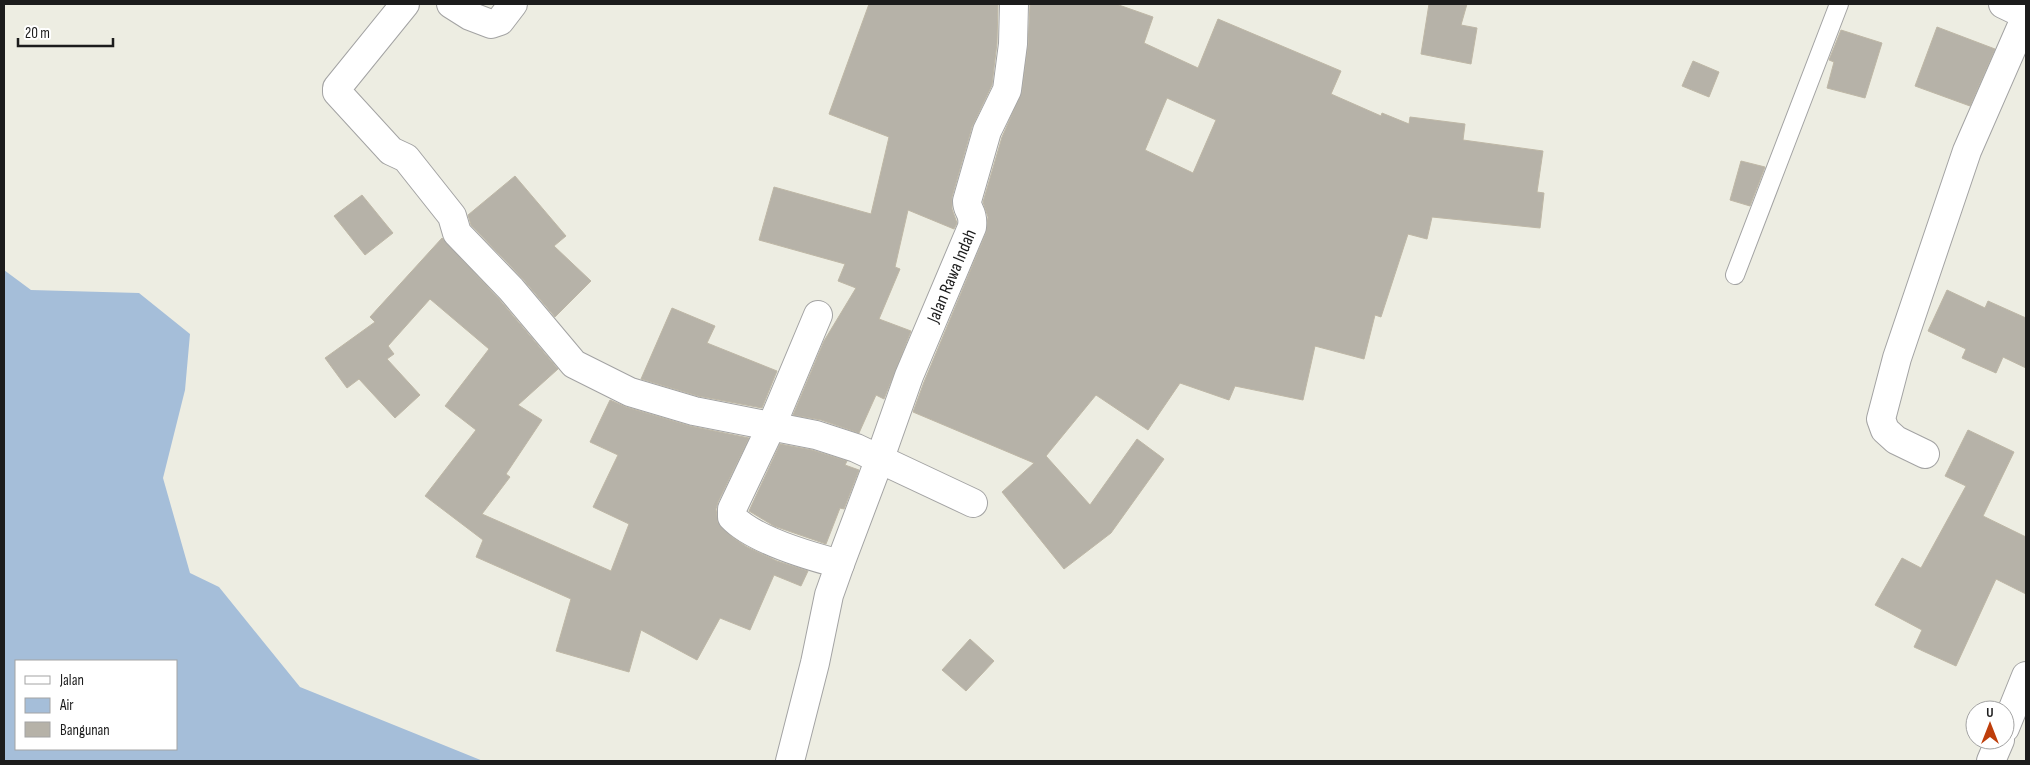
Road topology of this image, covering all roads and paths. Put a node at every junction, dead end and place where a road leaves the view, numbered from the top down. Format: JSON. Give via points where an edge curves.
{"nodes":[{"id":1,"x":405,"y":4,"type":"edge"},
{"id":2,"x":451,"y":4,"type":"edge"},
{"id":3,"x":513,"y":4,"type":"edge"},
{"id":4,"x":1014,"y":4,"type":"edge"},
{"id":5,"x":1840,"y":4,"type":"edge"},
{"id":6,"x":2003,"y":4,"type":"edge"},
{"id":7,"x":2026,"y":16,"type":"edge"},
{"id":8,"x":1735,"y":275,"type":"dead end"},
{"id":9,"x":818,"y":315,"type":"dead end"},
{"id":10,"x":770,"y":427,"type":"junction"},
{"id":11,"x":1925,"y":454,"type":"dead end"},
{"id":12,"x":880,"y":458,"type":"junction"},
{"id":13,"x":973,"y":504,"type":"dead end"},
{"id":14,"x":840,"y":564,"type":"junction"},
{"id":15,"x":2026,"y":676,"type":"edge"},
{"id":16,"x":2015,"y":703,"type":"edge"},
{"id":17,"x":790,"y":761,"type":"edge"}],
"edges":[{"from":1,"to":10,"type":"street","via":[[337,92],[390,151],[406,158],[452,216],[457,233],[511,288],[574,364],[630,392],[694,411]]},
{"from":2,"to":3,"type":"street","via":[[491,24],[500,21]]},
{"from":4,"to":12,"type":"street","name":"Jalan Rawa Indah","via":[[1007,90],[987,131],[967,201],[973,216],[972,227],[909,376]]},
{"from":5,"to":8,"type":"lane"},
{"from":6,"to":7,"type":"street"},
{"from":7,"to":11,"type":"street","via":[[1967,151],[1897,358],[1881,418],[1885,430],[1896,440]]},
{"from":9,"to":10,"type":"street"},
{"from":10,"to":12,"type":"street","via":[[816,435]]},
{"from":10,"to":14,"type":"street","via":[[732,509],[732,517],[754,534]]},
{"from":12,"to":13,"type":"street"},
{"from":12,"to":14,"type":"street","name":"Jalan Rawa Indah"},
{"from":14,"to":17,"type":"street","name":"Jalan Rawa Indah","via":[[829,595]]},
{"from":15,"to":16,"type":"street"}]}
